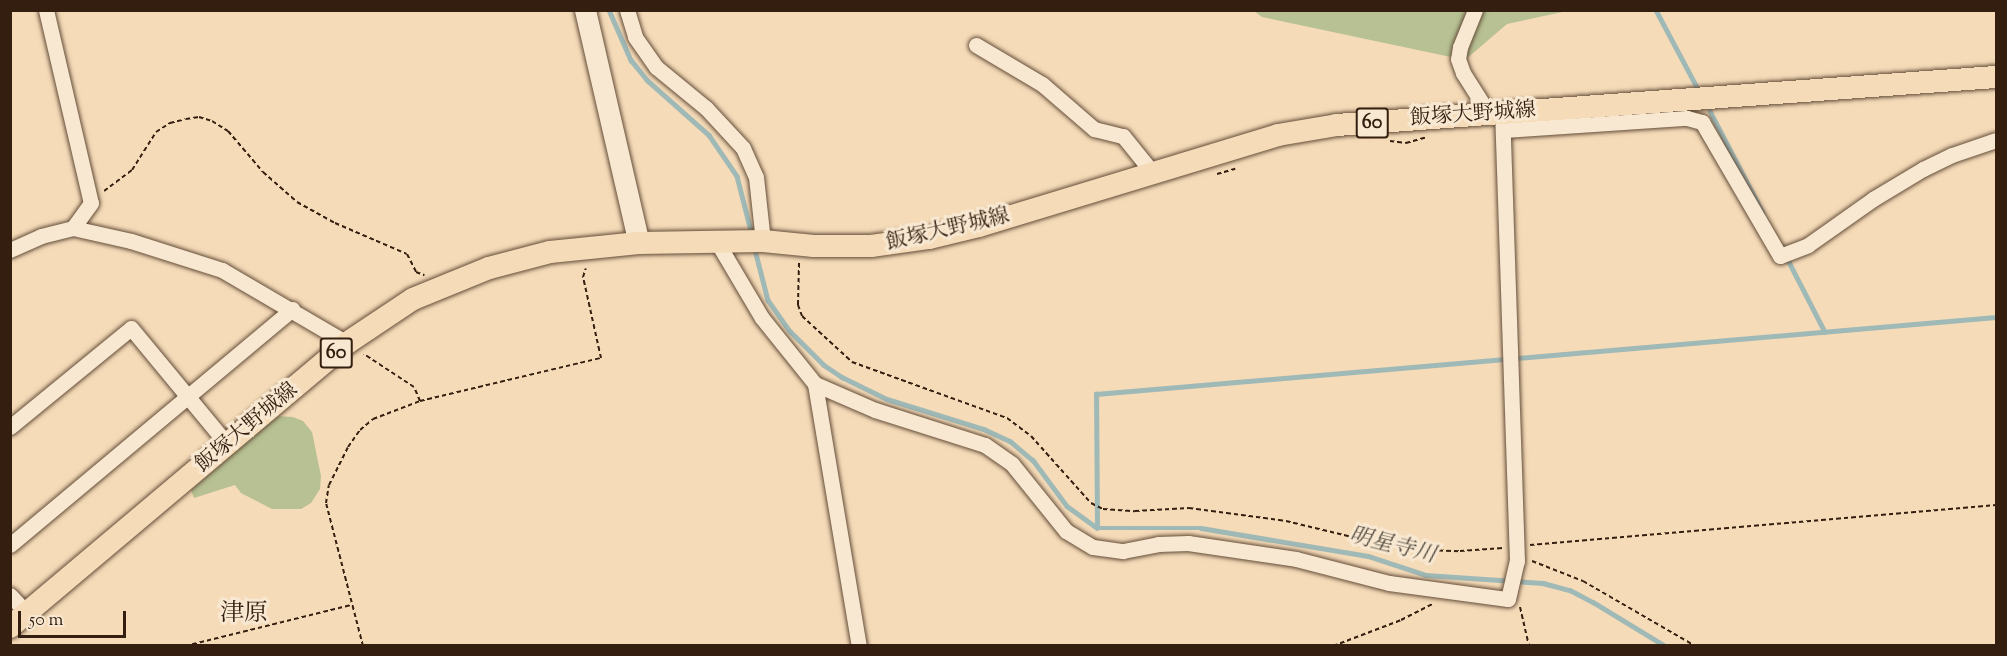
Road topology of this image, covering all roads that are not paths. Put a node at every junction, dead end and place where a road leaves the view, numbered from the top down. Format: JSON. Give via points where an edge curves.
{"nodes":[{"id":1,"x":45,"y":10,"type":"edge"},
{"id":2,"x":585,"y":10,"type":"edge"},
{"id":3,"x":627,"y":10,"type":"edge"},
{"id":4,"x":1475,"y":10,"type":"edge"},
{"id":5,"x":976,"y":45,"type":"dead end"},
{"id":6,"x":1996,"y":77,"type":"edge"},
{"id":7,"x":1498,"y":119,"type":"junction"},
{"id":8,"x":1996,"y":140,"type":"edge"},
{"id":9,"x":1152,"y":172,"type":"junction"},
{"id":10,"x":73,"y":228,"type":"junction"},
{"id":11,"x":763,"y":241,"type":"junction"},
{"id":12,"x":726,"y":242,"type":"junction"},
{"id":13,"x":639,"y":243,"type":"junction"},
{"id":14,"x":10,"y":250,"type":"edge"},
{"id":15,"x":292,"y":309,"type":"junction"},
{"id":16,"x":347,"y":343,"type":"junction"},
{"id":17,"x":815,"y":384,"type":"junction"},
{"id":18,"x":188,"y":396,"type":"junction"},
{"id":19,"x":10,"y":427,"type":"edge"},
{"id":20,"x":227,"y":444,"type":"junction"},
{"id":21,"x":10,"y":545,"type":"edge"},
{"id":22,"x":10,"y":595,"type":"edge"},
{"id":23,"x":19,"y":620,"type":"edge"},
{"id":24,"x":859,"y":645,"type":"edge"}],
"edges":[{"from":1,"to":10,"type":"street","via":[[91,203]]},
{"from":2,"to":13,"type":"street"},
{"from":3,"to":11,"type":"street","via":[[635,37],[656,67],[706,108],[743,148],[756,177]]},
{"from":4,"to":7,"type":"street","via":[[1458,59],[1463,73]]},
{"from":5,"to":9,"type":"street","via":[[1042,84],[1094,129],[1123,136]]},
{"from":6,"to":7,"type":"main road","name":"飯塚大野城線","number":"60"},
{"from":7,"to":8,"type":"street","via":[[1687,118],[1702,122],[1780,256],[1808,245],[1923,169]]},
{"from":7,"to":9,"type":"main road","name":"飯塚大野城線","number":"60","via":[[1434,118],[1278,135]]},
{"from":7,"to":17,"type":"street","via":[[1517,554],[1508,599],[1389,583],[1296,559],[1188,543],[1123,551],[1093,547],[1066,531],[1012,464],[986,445],[875,410]]},
{"from":9,"to":11,"type":"main road","name":"飯塚大野城線","number":"60","via":[[929,238],[871,246]]},
{"from":10,"to":14,"type":"street"},
{"from":10,"to":15,"type":"street","via":[[131,241],[222,270]]},
{"from":11,"to":12,"type":"main road","name":"飯塚大野城線","number":"60"},
{"from":12,"to":13,"type":"main road","name":"飯塚大野城線","number":"60"},
{"from":12,"to":17,"type":"street","via":[[762,318]]},
{"from":13,"to":16,"type":"main road","name":"飯塚大野城線","number":"60","via":[[550,252],[489,268],[413,299]]},
{"from":15,"to":16,"type":"street"},
{"from":15,"to":18,"type":"street"},
{"from":16,"to":20,"type":"main road","name":"飯塚大野城線","number":"60"},
{"from":17,"to":24,"type":"street"},
{"from":18,"to":19,"type":"street","via":[[131,328]]},
{"from":18,"to":20,"type":"street"},
{"from":18,"to":21,"type":"street"},
{"from":20,"to":23,"type":"main road","name":"飯塚大野城線","number":"60"},
{"from":22,"to":23,"type":"street"}]}
